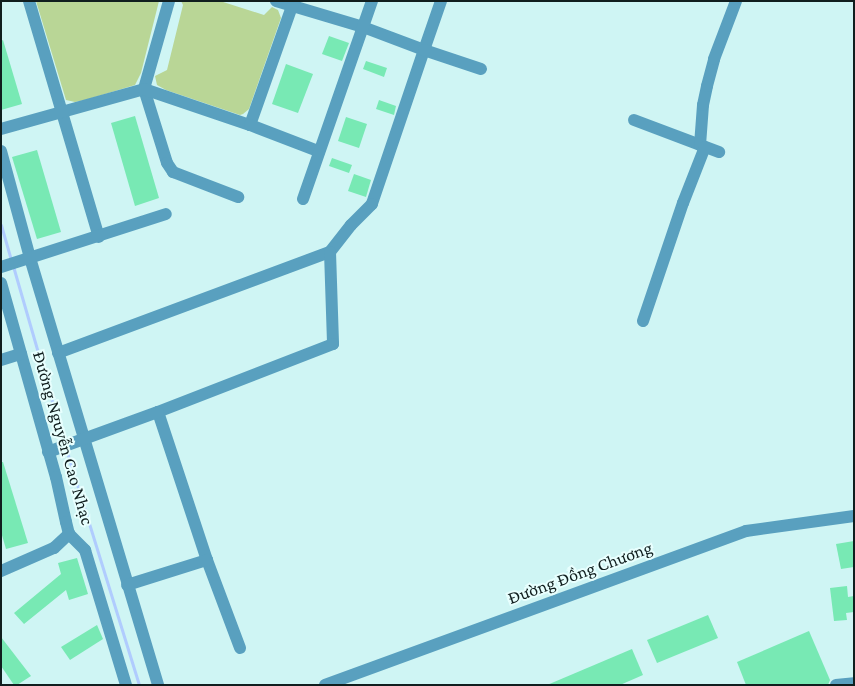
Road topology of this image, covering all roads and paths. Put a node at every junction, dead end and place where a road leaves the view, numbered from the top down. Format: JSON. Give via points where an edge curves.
{"nodes":[{"id":1,"x":29,"y":1,"type":"edge"},
{"id":2,"x":168,"y":1,"type":"edge"},
{"id":3,"x":276,"y":1,"type":"edge"},
{"id":4,"x":372,"y":1,"type":"edge"},
{"id":5,"x":441,"y":1,"type":"edge"},
{"id":6,"x":736,"y":1,"type":"edge"},
{"id":7,"x":293,"y":4,"type":"edge"},
{"id":8,"x":363,"y":27,"type":"junction"},
{"id":9,"x":424,"y":50,"type":"junction"},
{"id":10,"x":481,"y":69,"type":"dead end"},
{"id":11,"x":144,"y":89,"type":"junction"},
{"id":12,"x":62,"y":112,"type":"junction"},
{"id":13,"x":634,"y":120,"type":"dead end"},
{"id":14,"x":250,"y":125,"type":"junction"},
{"id":15,"x":1,"y":129,"type":"edge"},
{"id":16,"x":703,"y":146,"type":"junction"},
{"id":17,"x":1,"y":151,"type":"edge"},
{"id":18,"x":318,"y":152,"type":"junction"},
{"id":19,"x":719,"y":152,"type":"dead end"},
{"id":20,"x":238,"y":197,"type":"dead end"},
{"id":21,"x":303,"y":199,"type":"dead end"},
{"id":22,"x":166,"y":214,"type":"dead end"},
{"id":23,"x":99,"y":237,"type":"junction"},
{"id":24,"x":330,"y":252,"type":"junction"},
{"id":25,"x":28,"y":259,"type":"junction"},
{"id":26,"x":3,"y":266,"type":"edge"},
{"id":27,"x":1,"y":283,"type":"edge"},
{"id":28,"x":643,"y":321,"type":"dead end"},
{"id":29,"x":58,"y":353,"type":"junction"},
{"id":30,"x":21,"y":354,"type":"junction"},
{"id":31,"x":1,"y":360,"type":"edge"},
{"id":32,"x":158,"y":412,"type":"junction"},
{"id":33,"x":81,"y":441,"type":"junction"},
{"id":34,"x":52,"y":451,"type":"junction"},
{"id":35,"x":854,"y":516,"type":"edge"},
{"id":36,"x":70,"y":534,"type":"junction"},
{"id":37,"x":207,"y":560,"type":"junction"},
{"id":38,"x":1,"y":571,"type":"edge"},
{"id":39,"x":127,"y":585,"type":"junction"},
{"id":40,"x":240,"y":648,"type":"dead end"},
{"id":41,"x":854,"y":683,"type":"edge"},
{"id":42,"x":126,"y":685,"type":"edge"},
{"id":43,"x":158,"y":685,"type":"edge"},
{"id":44,"x":325,"y":685,"type":"edge"},
{"id":45,"x":836,"y":685,"type":"edge"}],
"edges":[{"from":1,"to":12,"type":"street"},
{"from":2,"to":11,"type":"street"},
{"from":3,"to":7,"type":"street"},
{"from":4,"to":8,"type":"street"},
{"from":5,"to":9,"type":"street"},
{"from":6,"to":16,"type":"street","via":[[707,86],[703,105]]},
{"from":7,"to":8,"type":"street"},
{"from":7,"to":14,"type":"street"},
{"from":8,"to":9,"type":"street"},
{"from":8,"to":18,"type":"street"},
{"from":9,"to":10,"type":"street"},
{"from":9,"to":24,"type":"street","via":[[372,204]]},
{"from":11,"to":12,"type":"street"},
{"from":11,"to":14,"type":"street"},
{"from":11,"to":20,"type":"street","via":[[167,163],[173,172]]},
{"from":12,"to":15,"type":"street"},
{"from":12,"to":23,"type":"street"},
{"from":13,"to":16,"type":"street"},
{"from":14,"to":18,"type":"street"},
{"from":16,"to":19,"type":"street"},
{"from":16,"to":28,"type":"street"},
{"from":17,"to":25,"type":"street"},
{"from":18,"to":21,"type":"street"},
{"from":22,"to":23,"type":"street"},
{"from":23,"to":25,"type":"street"},
{"from":24,"to":29,"type":"street"},
{"from":24,"to":32,"type":"street","via":[[334,344]]},
{"from":25,"to":26,"type":"street"},
{"from":25,"to":29,"type":"street"},
{"from":27,"to":30,"type":"street","name":"Đường Nguyễn Cao Nhạc"},
{"from":29,"to":33,"type":"street"},
{"from":30,"to":31,"type":"street"},
{"from":30,"to":34,"type":"street","name":"Đường Nguyễn Cao Nhạc"},
{"from":32,"to":33,"type":"street"},
{"from":32,"to":37,"type":"street"},
{"from":33,"to":34,"type":"street"},
{"from":33,"to":39,"type":"street"},
{"from":34,"to":36,"type":"street","name":"Đường Nguyễn Cao Nhạc"},
{"from":35,"to":44,"type":"street","name":"Đường Đồng Chương","via":[[746,531]]},
{"from":36,"to":38,"type":"street","via":[[54,548]]},
{"from":36,"to":42,"type":"street","name":"Đường Nguyễn Cao Nhạc","via":[[85,550]]},
{"from":37,"to":39,"type":"street"},
{"from":37,"to":40,"type":"street"},
{"from":39,"to":43,"type":"street"},
{"from":41,"to":45,"type":"street"}]}
